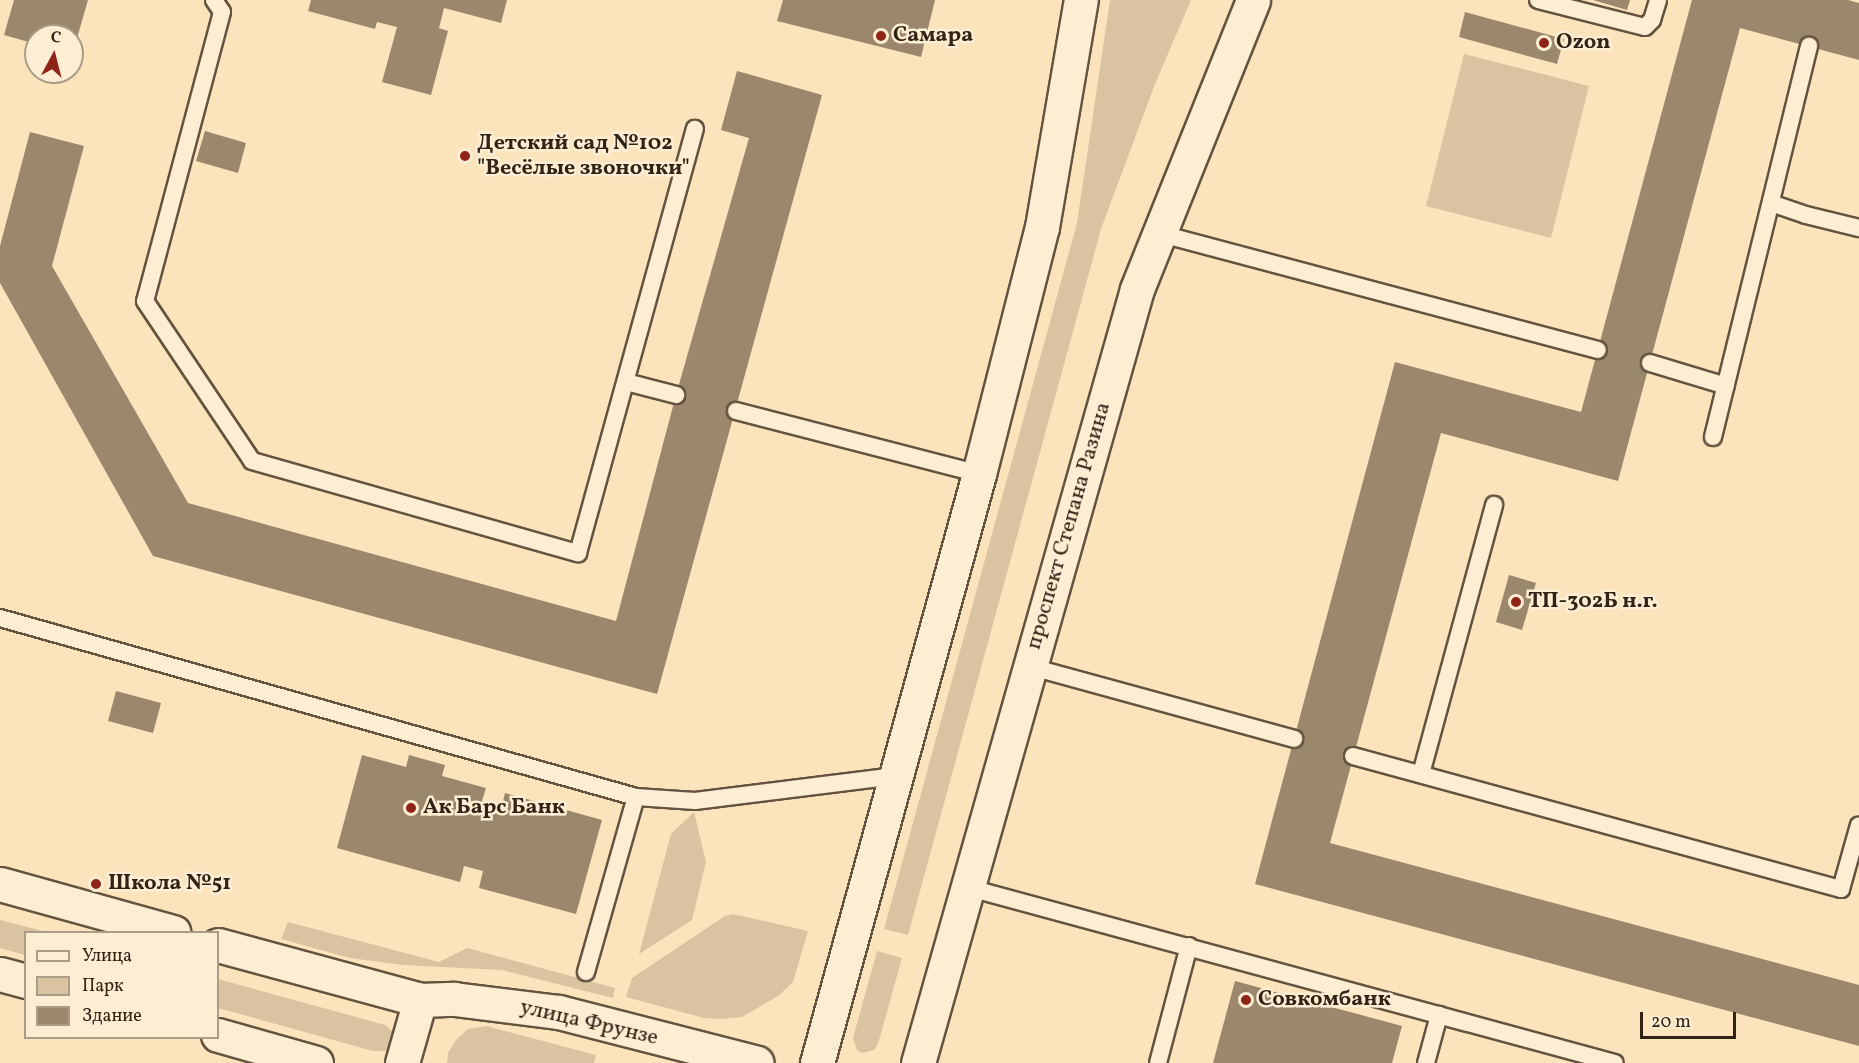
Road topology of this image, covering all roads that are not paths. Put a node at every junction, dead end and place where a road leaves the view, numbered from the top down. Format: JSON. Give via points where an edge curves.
{"nodes":[{"id":1,"x":214,"y":0,"type":"edge"},
{"id":2,"x":1081,"y":0,"type":"edge"},
{"id":3,"x":1253,"y":0,"type":"edge"},
{"id":4,"x":1538,"y":0,"type":"edge"},
{"id":5,"x":1658,"y":0,"type":"edge"},
{"id":6,"x":1809,"y":46,"type":"dead end"},
{"id":7,"x":695,"y":129,"type":"dead end"},
{"id":8,"x":1771,"y":203,"type":"junction"},
{"id":9,"x":1859,"y":228,"type":"edge"},
{"id":10,"x":1158,"y":233,"type":"junction"},
{"id":11,"x":1598,"y":350,"type":"dead end"},
{"id":12,"x":1650,"y":363,"type":"dead end"},
{"id":13,"x":626,"y":382,"type":"junction"},
{"id":14,"x":1726,"y":386,"type":"junction"},
{"id":15,"x":676,"y":395,"type":"dead end"},
{"id":16,"x":736,"y":411,"type":"dead end"},
{"id":17,"x":1713,"y":436,"type":"dead end"},
{"id":18,"x":980,"y":474,"type":"junction"},
{"id":19,"x":1494,"y":505,"type":"dead end"},
{"id":20,"x":0,"y":618,"type":"edge"},
{"id":21,"x":1028,"y":666,"type":"junction"},
{"id":22,"x":1294,"y":739,"type":"dead end"},
{"id":23,"x":1353,"y":756,"type":"dead end"},
{"id":24,"x":1421,"y":774,"type":"junction"},
{"id":25,"x":897,"y":776,"type":"junction"},
{"id":26,"x":636,"y":797,"type":"junction"},
{"id":27,"x":1859,"y":825,"type":"edge"},
{"id":28,"x":0,"y":884,"type":"edge"},
{"id":29,"x":966,"y":887,"type":"junction"},
{"id":30,"x":166,"y":931,"type":"edge"},
{"id":31,"x":219,"y":945,"type":"edge"},
{"id":32,"x":1189,"y":946,"type":"junction"},
{"id":33,"x":586,"y":972,"type":"dead end"},
{"id":34,"x":0,"y":974,"type":"edge"},
{"id":35,"x":24,"y":980,"type":"edge"},
{"id":36,"x":420,"y":1000,"type":"junction"},
{"id":37,"x":1439,"y":1014,"type":"junction"},
{"id":38,"x":219,"y":1035,"type":"edge"},
{"id":39,"x":316,"y":1063,"type":"edge"},
{"id":40,"x":402,"y":1063,"type":"edge"},
{"id":41,"x":757,"y":1063,"type":"edge"},
{"id":42,"x":817,"y":1063,"type":"edge"},
{"id":43,"x":918,"y":1063,"type":"edge"},
{"id":44,"x":1158,"y":1063,"type":"edge"},
{"id":45,"x":1426,"y":1063,"type":"edge"},
{"id":46,"x":1615,"y":1063,"type":"edge"}],
"edges":[{"from":1,"to":13,"type":"lane","via":[[222,12],[145,301],[252,461],[579,553]]},
{"from":2,"to":18,"type":"main road","via":[[1042,227]]},
{"from":3,"to":10,"type":"main road","name":"проспект Степана Разина"},
{"from":4,"to":5,"type":"lane","via":[[1645,27],[1652,20]]},
{"from":6,"to":8,"type":"lane"},
{"from":7,"to":13,"type":"lane"},
{"from":8,"to":9,"type":"lane"},
{"from":8,"to":14,"type":"lane"},
{"from":10,"to":11,"type":"lane"},
{"from":10,"to":21,"type":"main road","name":"проспект Степана Разина","via":[[1137,289]]},
{"from":12,"to":14,"type":"lane"},
{"from":13,"to":15,"type":"lane"},
{"from":14,"to":17,"type":"lane"},
{"from":16,"to":18,"type":"lane"},
{"from":18,"to":25,"type":"main road"},
{"from":19,"to":24,"type":"lane"},
{"from":20,"to":26,"type":"lane"},
{"from":21,"to":22,"type":"lane"},
{"from":21,"to":29,"type":"main road","name":"проспект Степана Разина"},
{"from":23,"to":24,"type":"lane"},
{"from":24,"to":27,"type":"lane","via":[[1841,889]]},
{"from":25,"to":26,"type":"lane","via":[[695,801]]},
{"from":25,"to":42,"type":"main road"},
{"from":26,"to":33,"type":"lane"},
{"from":28,"to":30,"type":"main road"},
{"from":29,"to":32,"type":"lane"},
{"from":29,"to":43,"type":"main road","name":"проспект Степана Разина"},
{"from":31,"to":36,"type":"main road","name":"улица Фрунзе"},
{"from":32,"to":37,"type":"lane"},
{"from":32,"to":44,"type":"lane"},
{"from":34,"to":35,"type":"main road"},
{"from":36,"to":40,"type":"main road"},
{"from":36,"to":41,"type":"main road","name":"улица Фрунзе","via":[[454,999],[559,1012]]},
{"from":37,"to":45,"type":"lane"},
{"from":37,"to":46,"type":"lane"},
{"from":38,"to":39,"type":"main road"}]}
